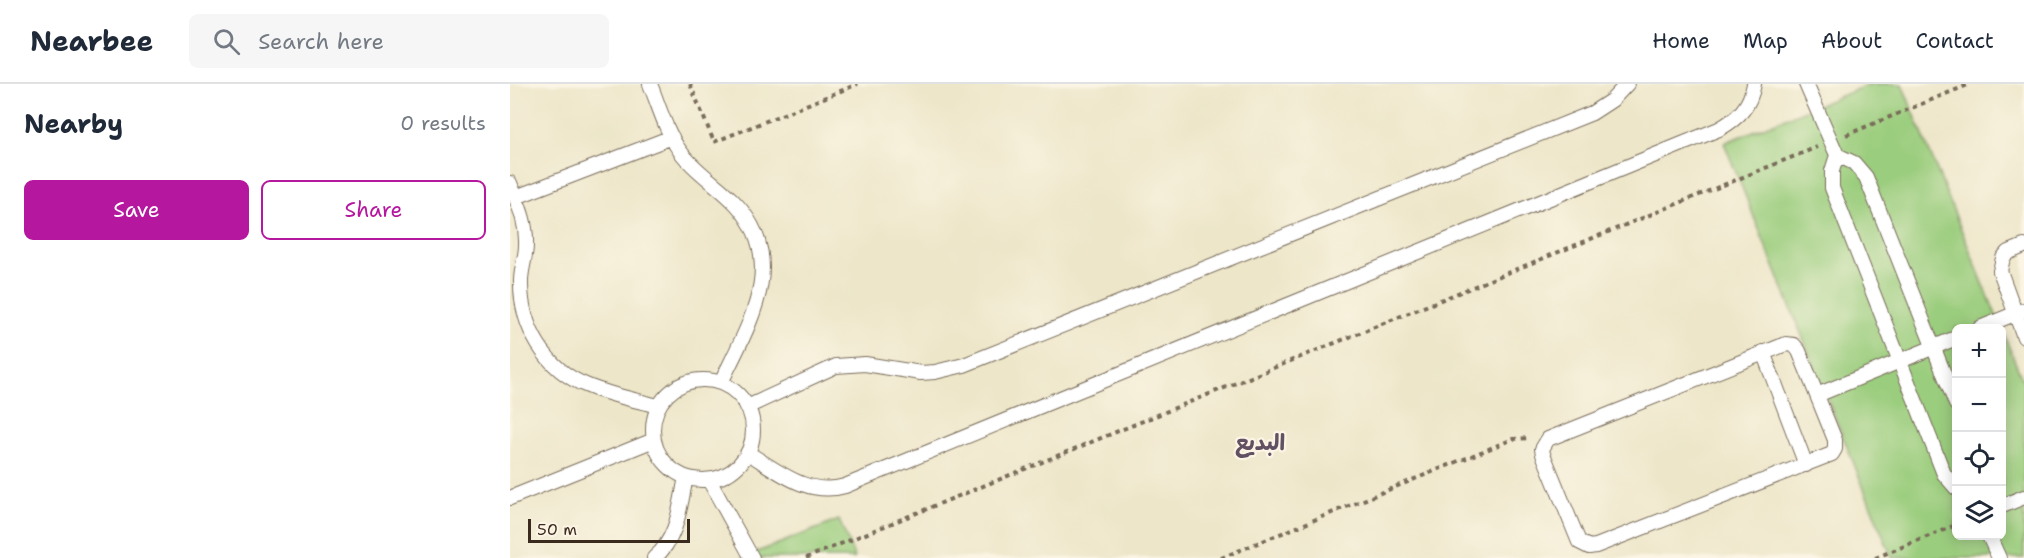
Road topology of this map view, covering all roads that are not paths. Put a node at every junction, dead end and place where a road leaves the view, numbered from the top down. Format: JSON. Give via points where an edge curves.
{"nodes":[{"id":1,"x":650,"y":84,"type":"edge"},
{"id":2,"x":1628,"y":84,"type":"edge"},
{"id":3,"x":1754,"y":84,"type":"edge"},
{"id":4,"x":1806,"y":84,"type":"edge"},
{"id":5,"x":672,"y":137,"type":"junction"},
{"id":6,"x":1837,"y":155,"type":"junction"},
{"id":7,"x":510,"y":183,"type":"edge"},
{"id":8,"x":516,"y":197,"type":"junction"},
{"id":9,"x":2024,"y":246,"type":"edge"},
{"id":10,"x":2019,"y":312,"type":"edge"},
{"id":11,"x":1990,"y":324,"type":"edge"},
{"id":12,"x":2024,"y":338,"type":"edge"},
{"id":13,"x":1952,"y":340,"type":"edge"},
{"id":14,"x":1934,"y":347,"type":"junction"},
{"id":15,"x":1763,"y":352,"type":"junction"},
{"id":16,"x":1900,"y":361,"type":"junction"},
{"id":17,"x":721,"y":383,"type":"junction"},
{"id":18,"x":1952,"y":394,"type":"edge"},
{"id":19,"x":1817,"y":395,"type":"junction"},
{"id":20,"x":658,"y":406,"type":"junction"},
{"id":21,"x":747,"y":406,"type":"junction"},
{"id":22,"x":654,"y":440,"type":"junction"},
{"id":23,"x":748,"y":453,"type":"junction"},
{"id":24,"x":1806,"y":465,"type":"junction"},
{"id":25,"x":686,"y":477,"type":"junction"},
{"id":26,"x":709,"y":480,"type":"junction"},
{"id":27,"x":1954,"y":486,"type":"edge"},
{"id":28,"x":2024,"y":497,"type":"edge"},
{"id":29,"x":510,"y":498,"type":"edge"},
{"id":30,"x":2006,"y":504,"type":"edge"},
{"id":31,"x":1991,"y":540,"type":"edge"},
{"id":32,"x":654,"y":558,"type":"edge"},
{"id":33,"x":752,"y":558,"type":"edge"},
{"id":34,"x":1999,"y":558,"type":"edge"}],
"edges":[{"from":1,"to":5,"type":"lane"},
{"from":2,"to":21,"type":"lane","via":[[1592,113],[964,365],[921,373],[866,364],[836,366]]},
{"from":3,"to":23,"type":"lane","via":[[1740,116],[1719,129],[845,486],[824,490],[803,485]]},
{"from":4,"to":6,"type":"lane"},
{"from":5,"to":8,"type":"lane"},
{"from":5,"to":17,"type":"lane","via":[[686,159],[737,205],[760,248],[760,295]]},
{"from":6,"to":14,"type":"lane","via":[[1854,163],[1866,177]]},
{"from":6,"to":16,"type":"lane","via":[[1832,188]]},
{"from":7,"to":8,"type":"lane"},
{"from":8,"to":20,"type":"lane","via":[[526,234],[521,297],[525,316],[542,351],[562,371],[587,386]]},
{"from":9,"to":10,"type":"lane","via":[[2007,253],[2000,264]]},
{"from":10,"to":11,"type":"lane"},
{"from":10,"to":12,"type":"lane"},
{"from":13,"to":14,"type":"lane"},
{"from":14,"to":16,"type":"lane"},
{"from":14,"to":18,"type":"lane"},
{"from":15,"to":19,"type":"lane","via":[[1794,345]]},
{"from":15,"to":24,"type":"lane"},
{"from":15,"to":24,"type":"lane","via":[[1553,436],[1544,443],[1543,454],[1576,537],[1589,547]]},
{"from":16,"to":19,"type":"lane"},
{"from":16,"to":27,"type":"lane","via":[[1944,474]]},
{"from":17,"to":20,"type":"lane","via":[[685,383],[674,388]]},
{"from":17,"to":21,"type":"lane"},
{"from":19,"to":24,"type":"lane","via":[[1836,445],[1828,456]]},
{"from":20,"to":22,"type":"lane"},
{"from":21,"to":23,"type":"lane","via":[[753,430]]},
{"from":22,"to":25,"type":"lane","via":[[665,463]]},
{"from":22,"to":29,"type":"lane"},
{"from":23,"to":26,"type":"lane","via":[[732,471]]},
{"from":25,"to":26,"type":"lane"},
{"from":25,"to":32,"type":"lane","via":[[675,526],[661,553]]},
{"from":26,"to":33,"type":"lane"},
{"from":28,"to":30,"type":"lane"},
{"from":31,"to":34,"type":"lane"}]}
